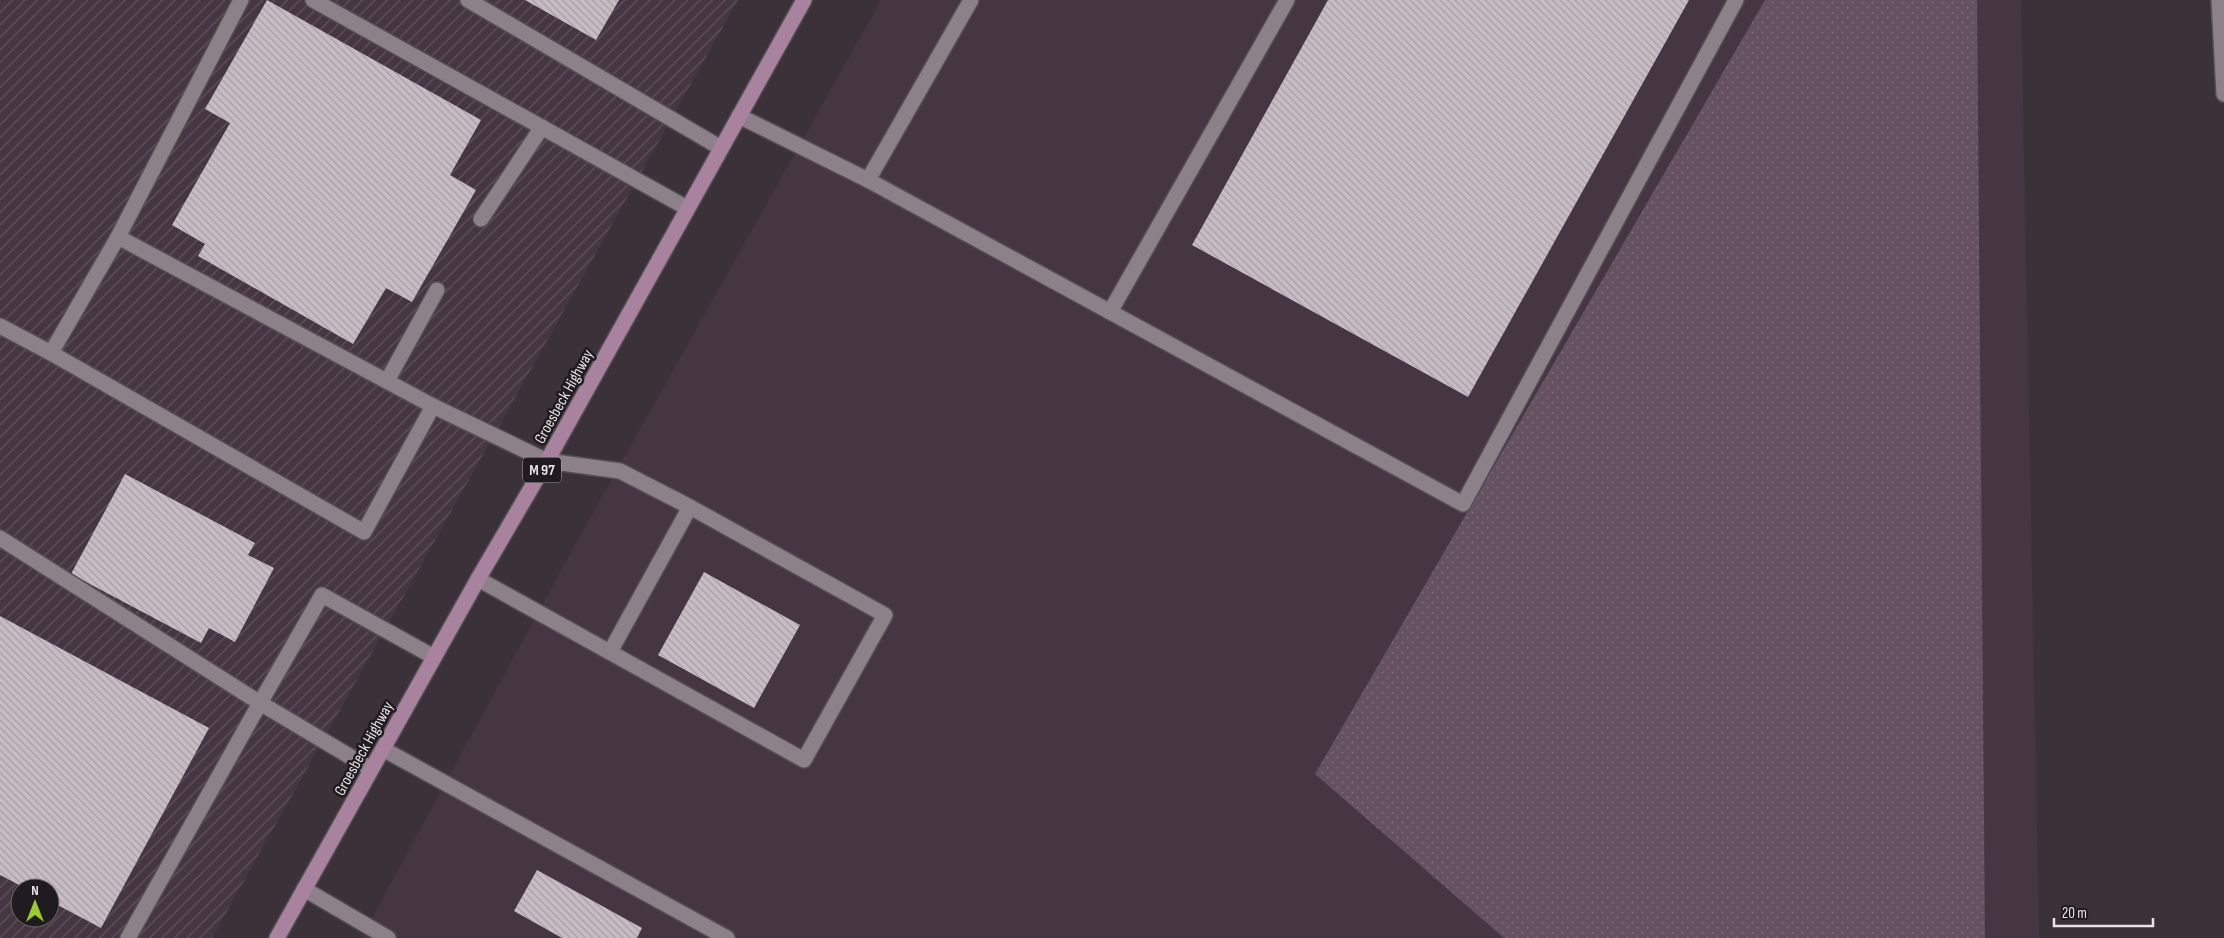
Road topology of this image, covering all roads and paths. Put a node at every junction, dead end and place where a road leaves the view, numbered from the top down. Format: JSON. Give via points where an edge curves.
{"nodes":[{"id":1,"x":241,"y":0,"type":"edge"},
{"id":2,"x":314,"y":0,"type":"edge"},
{"id":3,"x":468,"y":0,"type":"edge"},
{"id":4,"x":804,"y":0,"type":"edge"},
{"id":5,"x":971,"y":0,"type":"edge"},
{"id":6,"x":1287,"y":0,"type":"edge"},
{"id":7,"x":1736,"y":0,"type":"edge"},
{"id":8,"x":2220,"y":0,"type":"edge"},
{"id":9,"x":2224,"y":94,"type":"edge"},
{"id":10,"x":739,"y":116,"type":"junction"},
{"id":11,"x":542,"y":127,"type":"junction"},
{"id":12,"x":721,"y":148,"type":"junction"},
{"id":13,"x":868,"y":180,"type":"junction"},
{"id":14,"x":687,"y":208,"type":"junction"},
{"id":15,"x":481,"y":219,"type":"dead end"},
{"id":16,"x":118,"y":237,"type":"junction"},
{"id":17,"x":437,"y":290,"type":"dead end"},
{"id":18,"x":1110,"y":312,"type":"junction"},
{"id":19,"x":0,"y":326,"type":"edge"},
{"id":20,"x":51,"y":353,"type":"junction"},
{"id":21,"x":386,"y":381,"type":"junction"},
{"id":22,"x":433,"y":406,"type":"junction"},
{"id":23,"x":547,"y":461,"type":"junction"},
{"id":24,"x":690,"y":506,"type":"junction"},
{"id":25,"x":0,"y":538,"type":"edge"},
{"id":26,"x":478,"y":579,"type":"junction"},
{"id":27,"x":610,"y":652,"type":"junction"},
{"id":28,"x":434,"y":657,"type":"junction"},
{"id":29,"x":260,"y":703,"type":"junction"},
{"id":30,"x":382,"y":750,"type":"junction"},
{"id":31,"x":371,"y":769,"type":"junction"},
{"id":32,"x":304,"y":889,"type":"junction"},
{"id":33,"x":128,"y":938,"type":"edge"},
{"id":34,"x":276,"y":938,"type":"edge"},
{"id":35,"x":388,"y":938,"type":"edge"},
{"id":36,"x":727,"y":938,"type":"edge"}],
"edges":[{"from":1,"to":16,"type":"street"},
{"from":2,"to":11,"type":"street"},
{"from":3,"to":12,"type":"street"},
{"from":4,"to":10,"type":"main road","name":"Groesbeck Highway","number":"M 97"},
{"from":5,"to":13,"type":"street"},
{"from":6,"to":18,"type":"street"},
{"from":7,"to":18,"type":"street","via":[[1463,504]]},
{"from":8,"to":9,"type":"street"},
{"from":10,"to":12,"type":"main road","name":"Groesbeck Highway","number":"M 97"},
{"from":10,"to":13,"type":"street"},
{"from":11,"to":14,"type":"street"},
{"from":11,"to":15,"type":"street"},
{"from":12,"to":14,"type":"main road","name":"Groesbeck Highway","number":"M 97"},
{"from":13,"to":18,"type":"street"},
{"from":14,"to":23,"type":"main road","name":"Groesbeck Highway","number":"M 97"},
{"from":16,"to":20,"type":"street"},
{"from":16,"to":21,"type":"street"},
{"from":17,"to":21,"type":"street"},
{"from":19,"to":20,"type":"street"},
{"from":20,"to":22,"type":"street","via":[[364,532]]},
{"from":21,"to":22,"type":"street"},
{"from":22,"to":23,"type":"street"},
{"from":23,"to":24,"type":"street","via":[[620,471]]},
{"from":23,"to":26,"type":"main road","name":"Groesbeck Highway","number":"M 97"},
{"from":24,"to":27,"type":"street"},
{"from":24,"to":27,"type":"street","via":[[885,615],[804,760]]},
{"from":25,"to":29,"type":"street"},
{"from":26,"to":27,"type":"street"},
{"from":26,"to":28,"type":"main road","name":"Groesbeck Highway","number":"M 97"},
{"from":28,"to":29,"type":"street","via":[[322,595]]},
{"from":28,"to":30,"type":"main road","name":"Groesbeck Highway","number":"M 97"},
{"from":29,"to":31,"type":"street"},
{"from":29,"to":33,"type":"street"},
{"from":30,"to":31,"type":"main road","name":"Groesbeck Highway","number":"M 97"},
{"from":30,"to":36,"type":"street"},
{"from":31,"to":32,"type":"main road","name":"Groesbeck Highway","number":"M 97"},
{"from":32,"to":34,"type":"main road","name":"Groesbeck Highway","number":"M 97"},
{"from":32,"to":35,"type":"street"}]}
